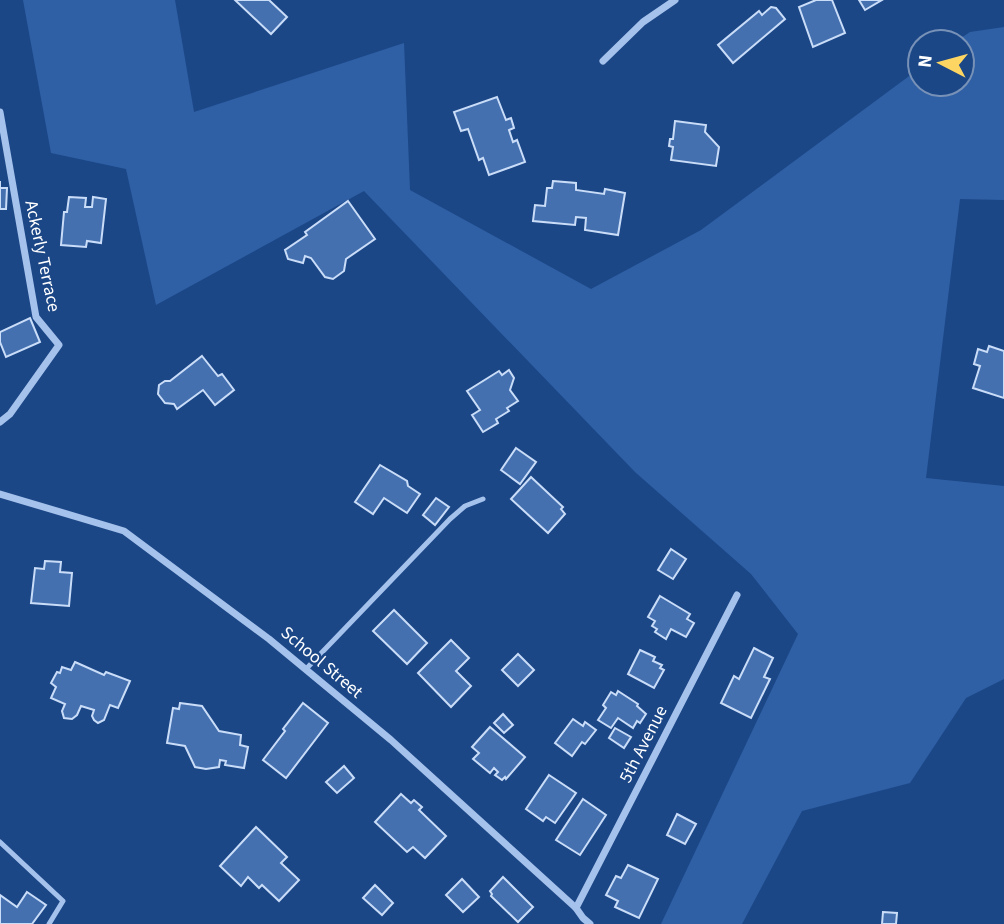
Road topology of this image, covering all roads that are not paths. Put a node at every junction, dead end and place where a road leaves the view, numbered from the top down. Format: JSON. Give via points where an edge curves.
{"nodes":[{"id":1,"x":675,"y":0,"type":"edge"},
{"id":2,"x":603,"y":61,"type":"dead end"},
{"id":3,"x":0,"y":112,"type":"edge"},
{"id":4,"x":0,"y":422,"type":"edge"},
{"id":5,"x":0,"y":494,"type":"edge"},
{"id":6,"x":483,"y":499,"type":"dead end"},
{"id":7,"x":737,"y":595,"type":"dead end"},
{"id":8,"x":306,"y":669,"type":"junction"},
{"id":9,"x":0,"y":842,"type":"edge"},
{"id":10,"x":576,"y":908,"type":"junction"},
{"id":11,"x":579,"y":921,"type":"edge"},
{"id":12,"x":49,"y":924,"type":"edge"},
{"id":13,"x":590,"y":924,"type":"edge"}],
"edges":[{"from":1,"to":2,"type":"street","via":[[643,22]]},
{"from":3,"to":4,"type":"street","name":"Ackerly Terrace","via":[[36,317],[59,345]]},
{"from":5,"to":8,"type":"street","name":"School Street","via":[[124,531]]},
{"from":6,"to":8,"type":"lane","via":[[450,519]]},
{"from":7,"to":10,"type":"street","name":"5th Avenue"},
{"from":8,"to":10,"type":"street","name":"School Street","via":[[401,748]]},
{"from":9,"to":12,"type":"lane","via":[[63,901]]},
{"from":10,"to":11,"type":"street","name":"School Street"},
{"from":11,"to":13,"type":"street","name":"School Street"}]}
